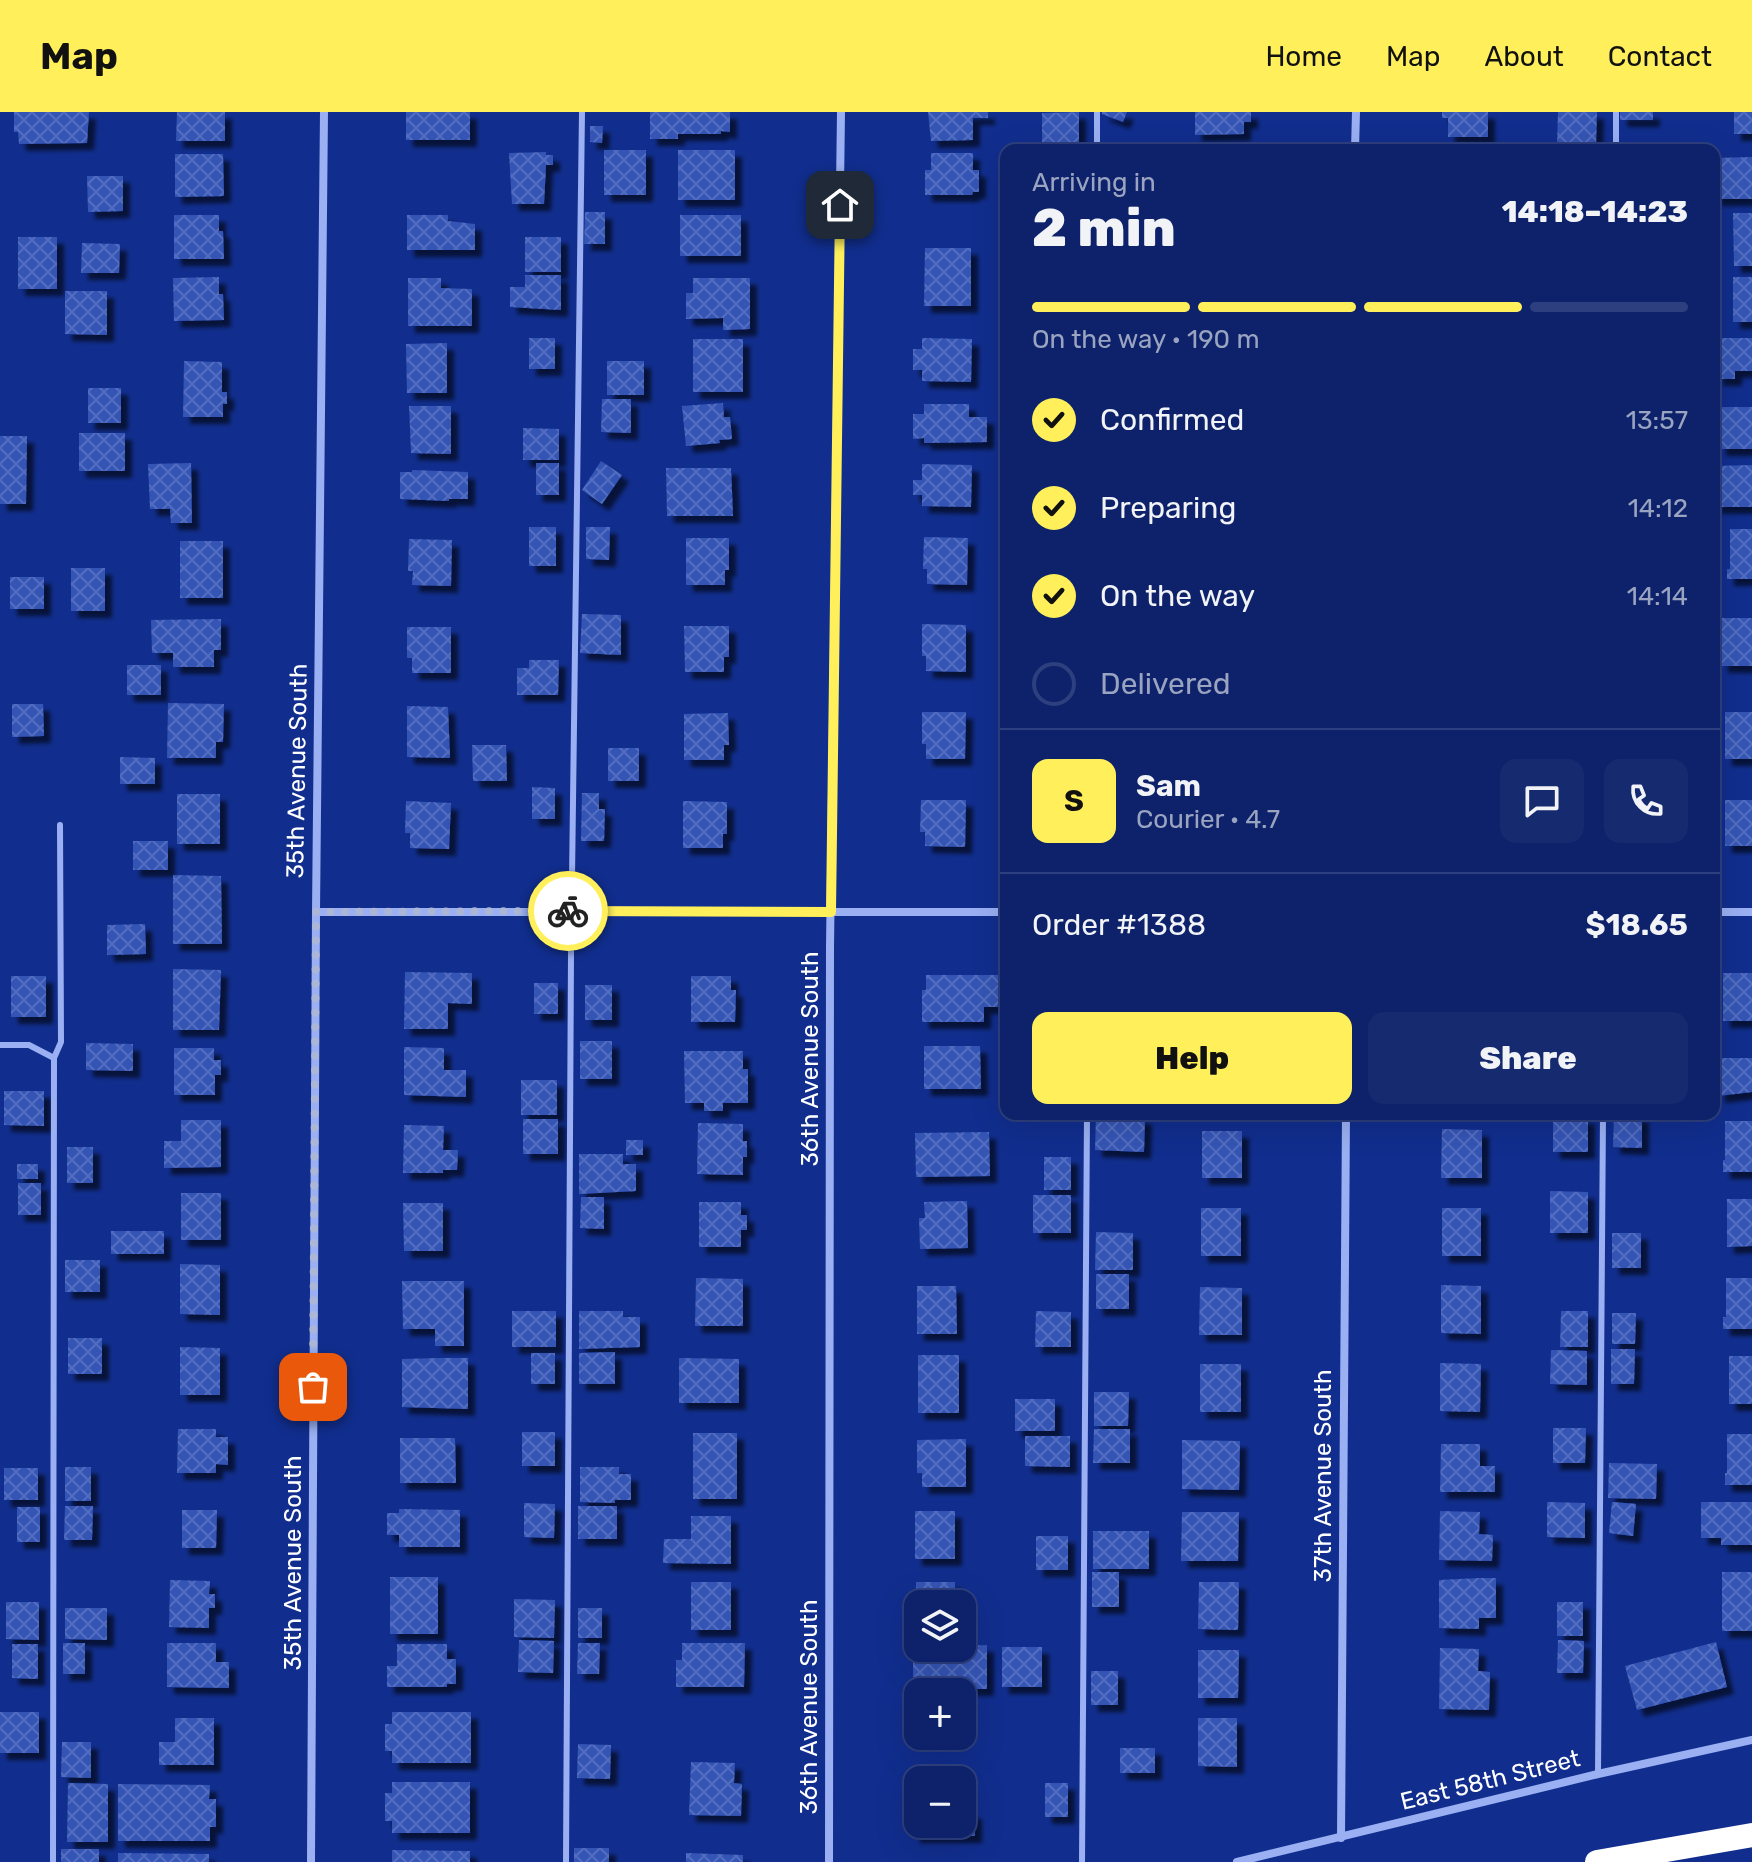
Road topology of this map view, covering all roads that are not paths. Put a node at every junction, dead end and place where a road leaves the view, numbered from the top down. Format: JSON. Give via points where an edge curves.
{"nodes":[{"id":1,"x":324,"y":112,"type":"edge"},
{"id":2,"x":582,"y":112,"type":"edge"},
{"id":3,"x":841,"y":112,"type":"edge"},
{"id":4,"x":1097,"y":112,"type":"edge"},
{"id":5,"x":1356,"y":112,"type":"edge"},
{"id":6,"x":1616,"y":112,"type":"edge"},
{"id":7,"x":1097,"y":144,"type":"edge"},
{"id":8,"x":1355,"y":144,"type":"edge"},
{"id":9,"x":1616,"y":144,"type":"edge"},
{"id":10,"x":60,"y":825,"type":"dead end"},
{"id":11,"x":572,"y":911,"type":"junction"},
{"id":12,"x":316,"y":912,"type":"junction"},
{"id":13,"x":831,"y":912,"type":"junction"},
{"id":14,"x":1000,"y":912,"type":"edge"},
{"id":15,"x":1720,"y":912,"type":"edge"},
{"id":16,"x":1752,"y":912,"type":"edge"},
{"id":17,"x":0,"y":1045,"type":"edge"},
{"id":18,"x":54,"y":1058,"type":"junction"},
{"id":19,"x":1087,"y":1120,"type":"edge"},
{"id":20,"x":1346,"y":1120,"type":"edge"},
{"id":21,"x":1603,"y":1120,"type":"edge"},
{"id":22,"x":1752,"y":1740,"type":"edge"},
{"id":23,"x":1598,"y":1774,"type":"junction"},
{"id":24,"x":1752,"y":1835,"type":"edge"},
{"id":25,"x":1341,"y":1838,"type":"junction"},
{"id":26,"x":53,"y":1862,"type":"edge"},
{"id":27,"x":311,"y":1862,"type":"edge"},
{"id":28,"x":566,"y":1862,"type":"edge"},
{"id":29,"x":829,"y":1862,"type":"edge"},
{"id":30,"x":1082,"y":1862,"type":"edge"},
{"id":31,"x":1237,"y":1862,"type":"edge"},
{"id":32,"x":1597,"y":1862,"type":"edge"}],
"edges":[{"from":1,"to":12,"type":"street","name":"35th Avenue South"},
{"from":2,"to":11,"type":"lane"},
{"from":3,"to":13,"type":"street","name":"36th Avenue South"},
{"from":4,"to":7,"type":"lane"},
{"from":5,"to":8,"type":"street"},
{"from":6,"to":9,"type":"lane"},
{"from":10,"to":18,"type":"lane","via":[[61,1042]]},
{"from":11,"to":12,"type":"street"},
{"from":11,"to":13,"type":"street"},
{"from":11,"to":28,"type":"lane"},
{"from":12,"to":27,"type":"street","name":"35th Avenue South"},
{"from":13,"to":14,"type":"street"},
{"from":13,"to":29,"type":"street","name":"36th Avenue South"},
{"from":15,"to":16,"type":"street"},
{"from":17,"to":18,"type":"lane","via":[[29,1045]]},
{"from":18,"to":26,"type":"lane"},
{"from":19,"to":30,"type":"lane"},
{"from":20,"to":25,"type":"street","name":"37th Avenue South"},
{"from":21,"to":23,"type":"lane"},
{"from":22,"to":23,"type":"street","name":"East 58th Street"},
{"from":23,"to":25,"type":"street","name":"East 58th Street"},
{"from":24,"to":32,"type":"highway"},
{"from":25,"to":31,"type":"street","name":"East 58th Street"}]}
